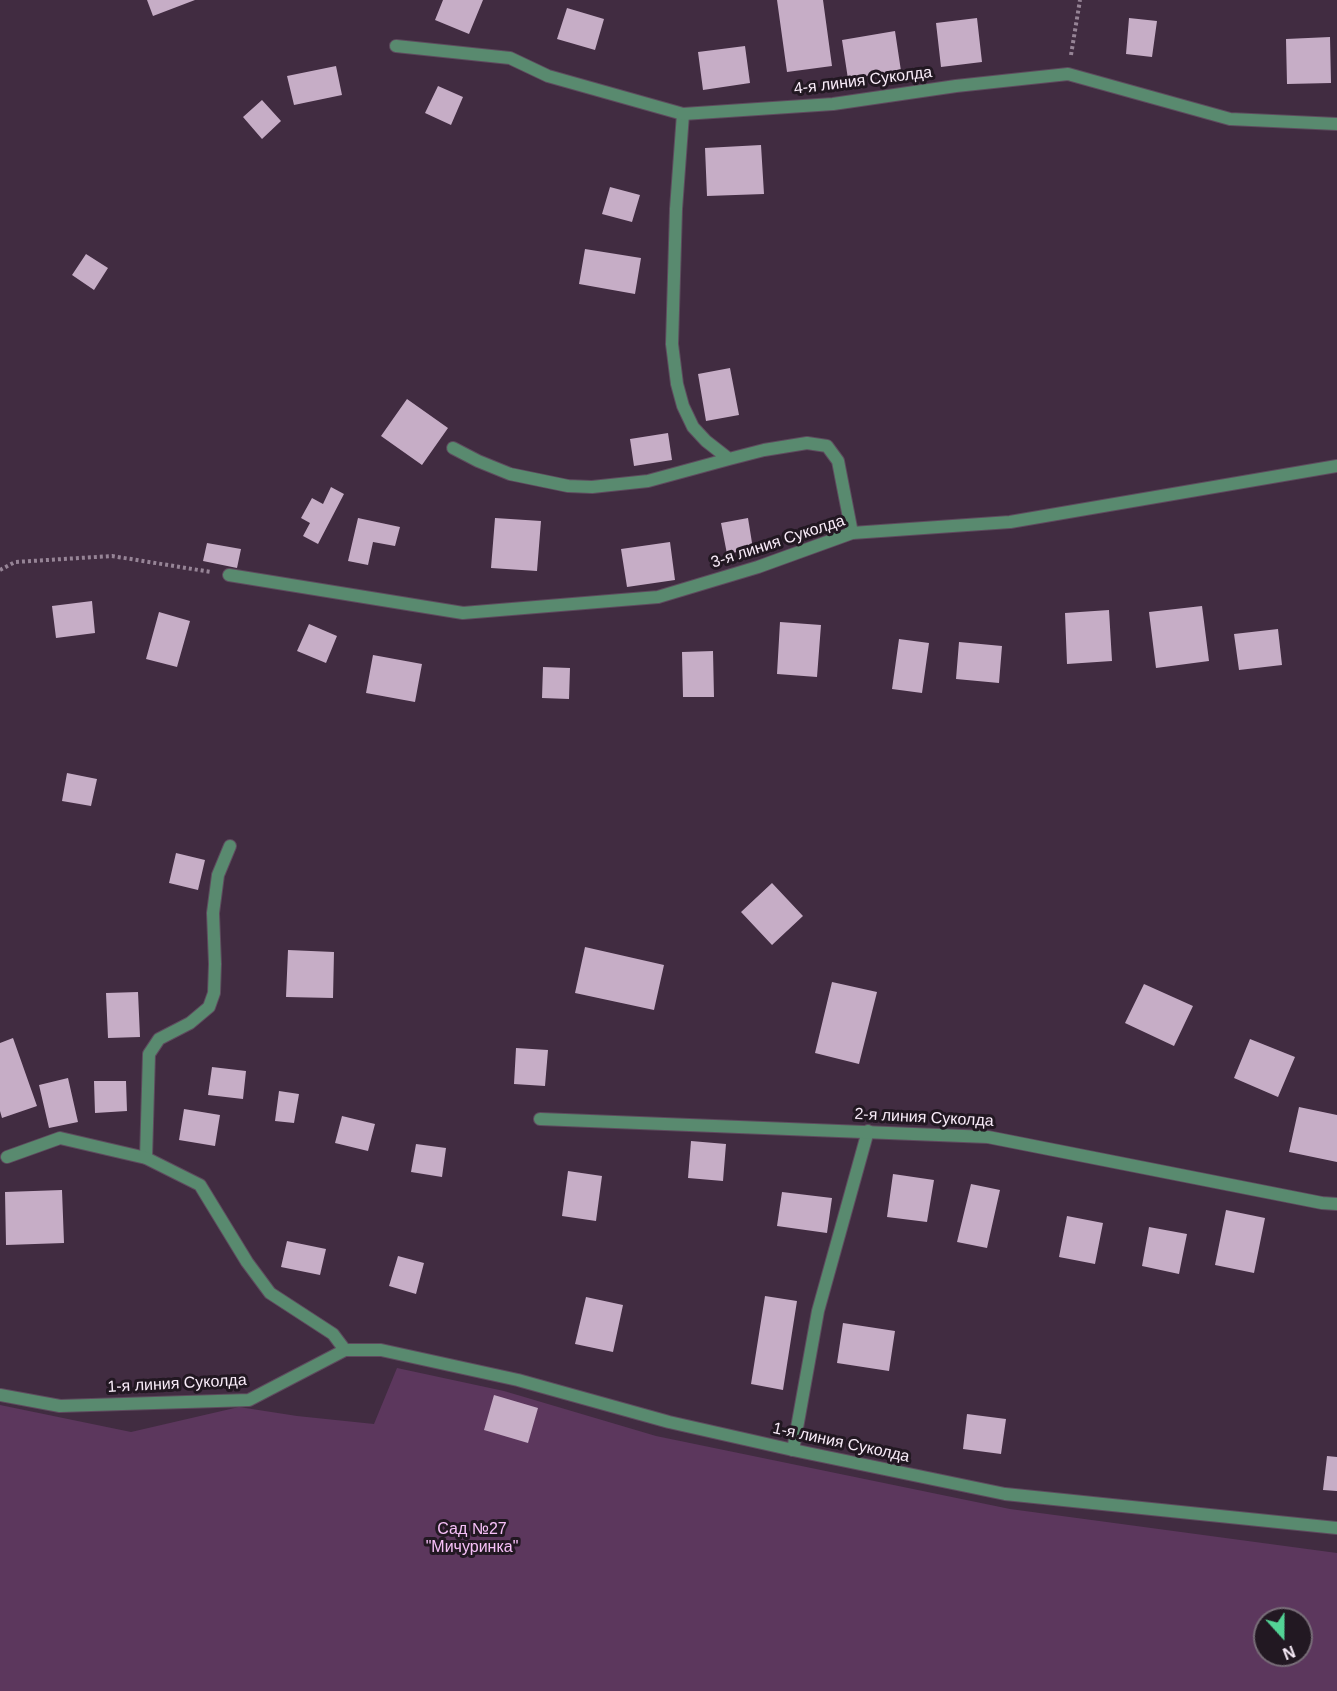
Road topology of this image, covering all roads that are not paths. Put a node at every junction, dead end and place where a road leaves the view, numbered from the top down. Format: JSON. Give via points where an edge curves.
{"nodes":[{"id":1,"x":396,"y":46,"type":"dead end"},
{"id":2,"x":683,"y":114,"type":"junction"},
{"id":3,"x":1337,"y":124,"type":"edge"},
{"id":4,"x":453,"y":448,"type":"dead end"},
{"id":5,"x":729,"y":459,"type":"junction"},
{"id":6,"x":1337,"y":466,"type":"edge"},
{"id":7,"x":852,"y":533,"type":"junction"},
{"id":8,"x":229,"y":575,"type":"road end"},
{"id":9,"x":230,"y":846,"type":"dead end"},
{"id":10,"x":540,"y":1119,"type":"dead end"},
{"id":11,"x":868,"y":1131,"type":"junction"},
{"id":12,"x":7,"y":1157,"type":"dead end"},
{"id":13,"x":146,"y":1158,"type":"junction"},
{"id":14,"x":1337,"y":1204,"type":"edge"},
{"id":15,"x":345,"y":1350,"type":"junction"},
{"id":16,"x":0,"y":1395,"type":"edge"},
{"id":17,"x":793,"y":1450,"type":"junction"},
{"id":18,"x":1337,"y":1528,"type":"edge"}],
"edges":[{"from":1,"to":2,"type":"street","name":"4-я линия Суколда","via":[[510,58],[548,76]]},
{"from":2,"to":3,"type":"street","name":"4-я линия Суколда","via":[[833,104],[1068,74],[1230,118]]},
{"from":2,"to":5,"type":"street","via":[[672,344],[677,384],[693,427]]},
{"from":4,"to":5,"type":"street","via":[[510,474],[592,487],[648,481]]},
{"from":5,"to":7,"type":"street","via":[[807,443],[827,446],[838,460]]},
{"from":6,"to":7,"type":"street","name":"3-я линия Суколда","via":[[1010,522]]},
{"from":7,"to":8,"type":"street","name":"3-я линия Суколда","via":[[657,597],[463,613]]},
{"from":9,"to":13,"type":"street","via":[[216,884],[214,993],[209,1007],[190,1023],[159,1039],[148,1054]]},
{"from":10,"to":11,"type":"street","name":"2-я линия Суколда"},
{"from":11,"to":14,"type":"street","name":"2-я линия Суколда","via":[[988,1137]]},
{"from":11,"to":17,"type":"street","via":[[818,1311]]},
{"from":12,"to":13,"type":"street","via":[[60,1138]]},
{"from":13,"to":15,"type":"street","via":[[200,1185],[270,1293],[333,1334]]},
{"from":15,"to":16,"type":"street","name":"1-я линия Суколда","via":[[249,1400],[60,1406]]},
{"from":15,"to":17,"type":"street","name":"1-я линия Суколда","via":[[381,1350],[518,1380],[669,1422]]},
{"from":17,"to":18,"type":"street","name":"1-я линия Суколда","via":[[1005,1494]]}]}
